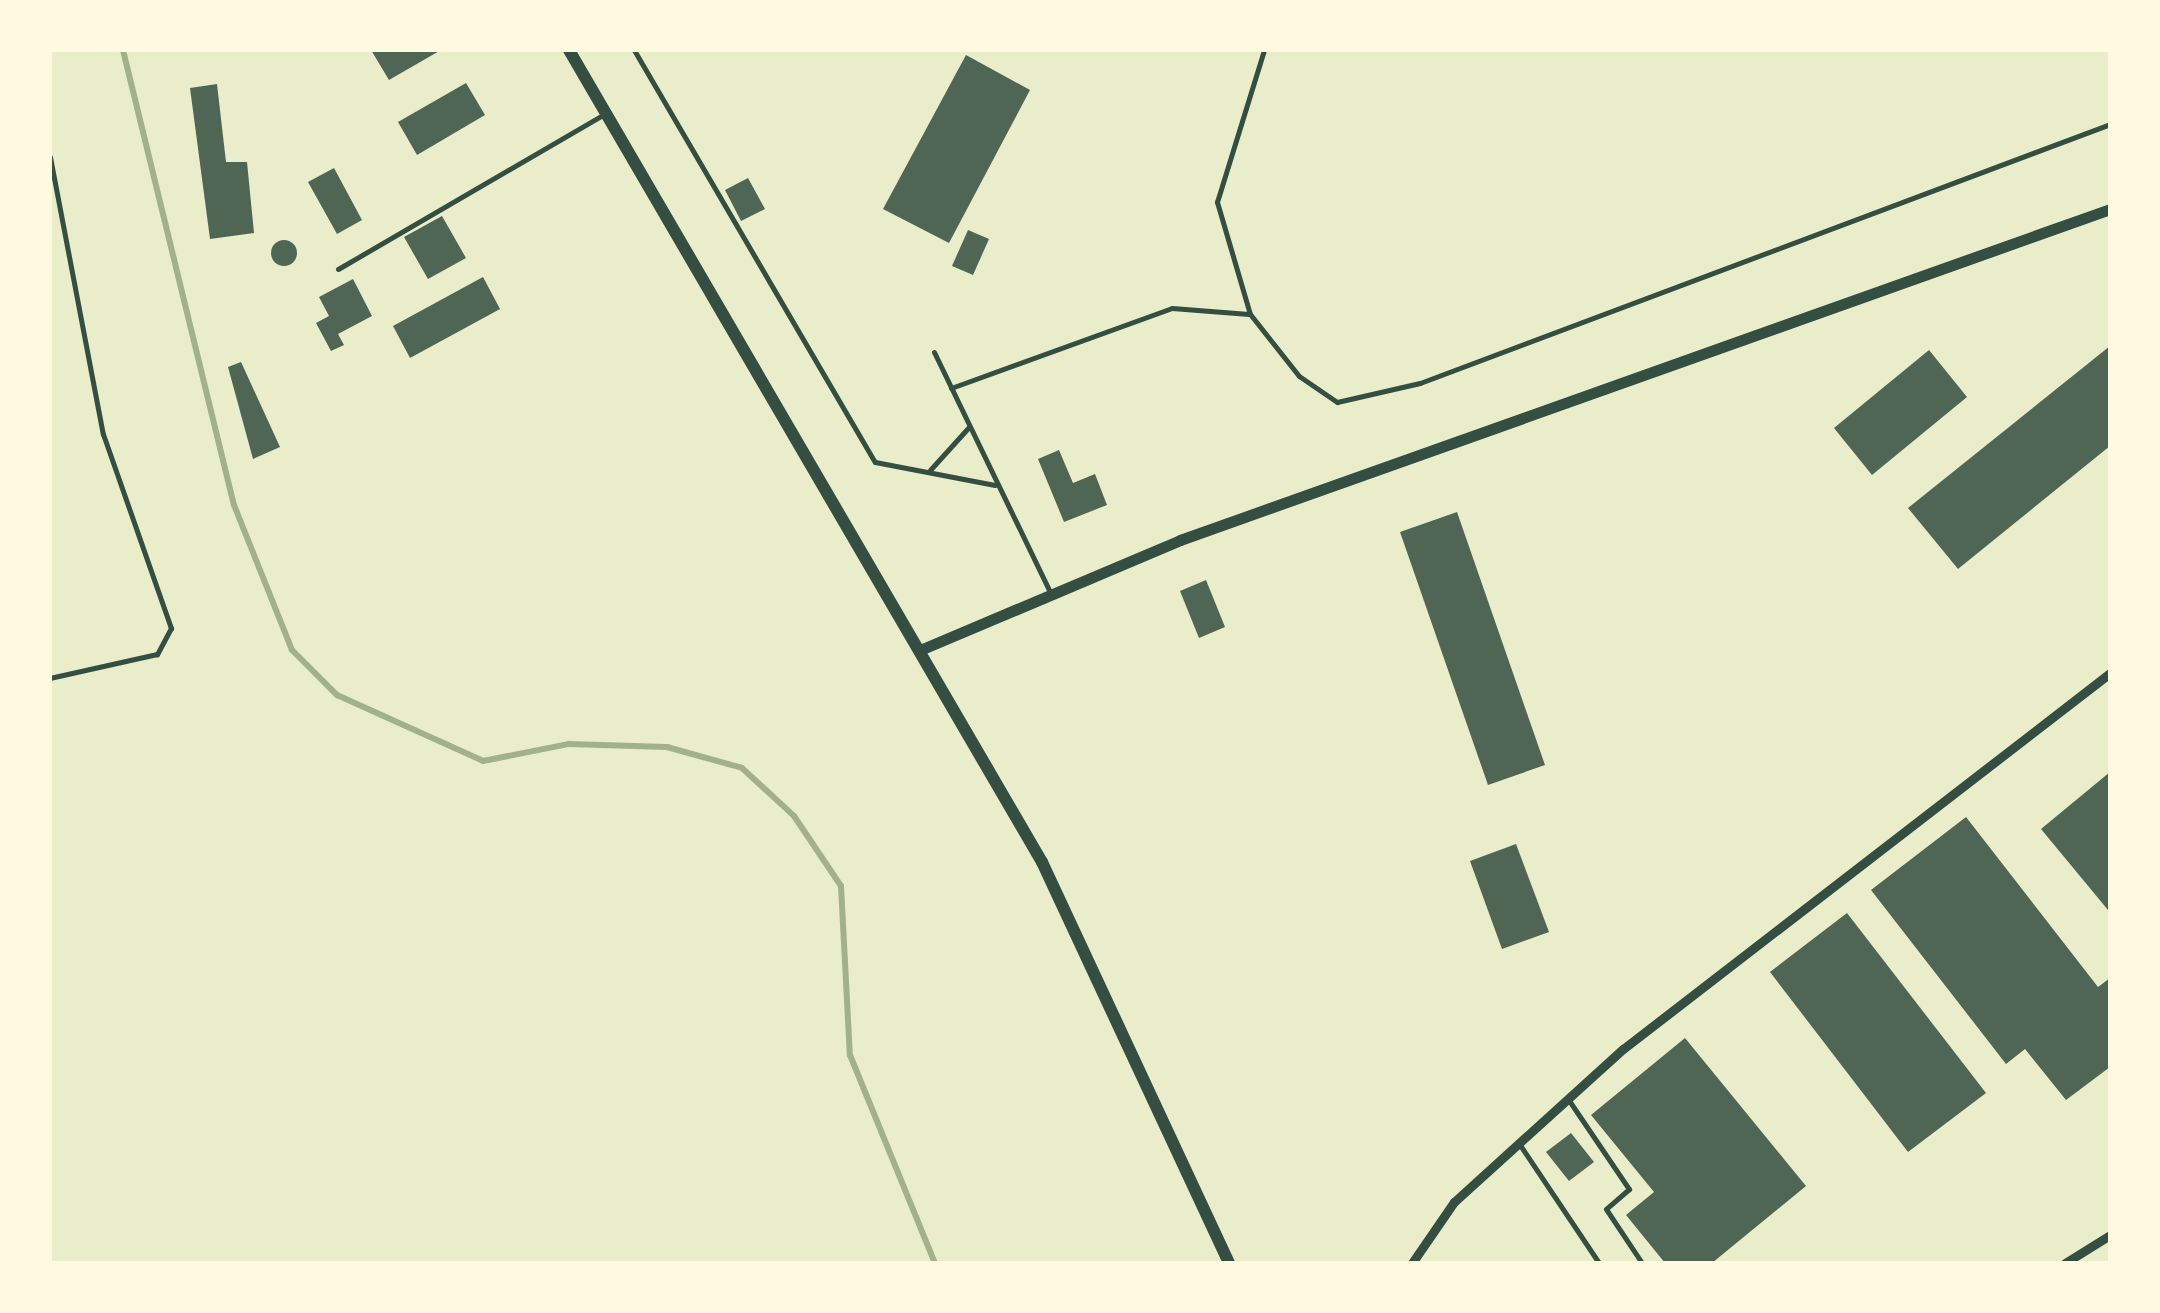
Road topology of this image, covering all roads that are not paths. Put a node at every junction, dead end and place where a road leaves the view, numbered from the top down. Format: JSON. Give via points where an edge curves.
{"nodes":[{"id":1,"x":568,"y":50,"type":"edge"},
{"id":2,"x":634,"y":50,"type":"edge"},
{"id":3,"x":1264,"y":50,"type":"edge"},
{"id":4,"x":606,"y":114,"type":"junction"},
{"id":5,"x":2110,"y":124,"type":"edge"},
{"id":6,"x":50,"y":157,"type":"edge"},
{"id":7,"x":2110,"y":209,"type":"edge"},
{"id":8,"x":338,"y":269,"type":"dead end"},
{"id":9,"x":1250,"y":314,"type":"junction"},
{"id":10,"x":934,"y":352,"type":"dead end"},
{"id":11,"x":951,"y":388,"type":"junction"},
{"id":12,"x":968,"y":428,"type":"junction"},
{"id":13,"x":930,"y":470,"type":"junction"},
{"id":14,"x":994,"y":484,"type":"junction"},
{"id":15,"x":1052,"y":594,"type":"junction"},
{"id":16,"x":920,"y":650,"type":"junction"},
{"id":17,"x":2110,"y":673,"type":"edge"},
{"id":18,"x":50,"y":678,"type":"edge"},
{"id":19,"x":1566,"y":1097,"type":"junction"},
{"id":20,"x":1518,"y":1141,"type":"junction"},
{"id":21,"x":2110,"y":1235,"type":"edge"},
{"id":22,"x":1229,"y":1263,"type":"edge"},
{"id":23,"x":1412,"y":1263,"type":"edge"},
{"id":24,"x":1599,"y":1263,"type":"edge"},
{"id":25,"x":1642,"y":1263,"type":"edge"},
{"id":26,"x":2065,"y":1263,"type":"edge"}],
"edges":[{"from":1,"to":4,"type":"main road"},
{"from":2,"to":13,"type":"lane","via":[[875,462]]},
{"from":3,"to":9,"type":"lane","via":[[1217,202]]},
{"from":4,"to":8,"type":"lane"},
{"from":4,"to":16,"type":"main road"},
{"from":5,"to":9,"type":"lane","via":[[1371,400],[1337,402],[1299,376]]},
{"from":6,"to":18,"type":"lane","via":[[103,434],[171,628],[157,654]]},
{"from":7,"to":15,"type":"street"},
{"from":9,"to":11,"type":"lane","via":[[1172,308]]},
{"from":10,"to":11,"type":"lane"},
{"from":11,"to":12,"type":"lane"},
{"from":12,"to":13,"type":"lane"},
{"from":12,"to":14,"type":"lane"},
{"from":13,"to":14,"type":"lane","via":[[949,482]]},
{"from":14,"to":15,"type":"lane"},
{"from":15,"to":16,"type":"street"},
{"from":16,"to":22,"type":"main road","via":[[1042,862]]},
{"from":17,"to":19,"type":"street"},
{"from":19,"to":20,"type":"street"},
{"from":19,"to":25,"type":"lane","via":[[1629,1189],[1606,1209]]},
{"from":20,"to":23,"type":"street","via":[[1454,1202]]},
{"from":20,"to":24,"type":"lane"},
{"from":21,"to":26,"type":"street"}]}
